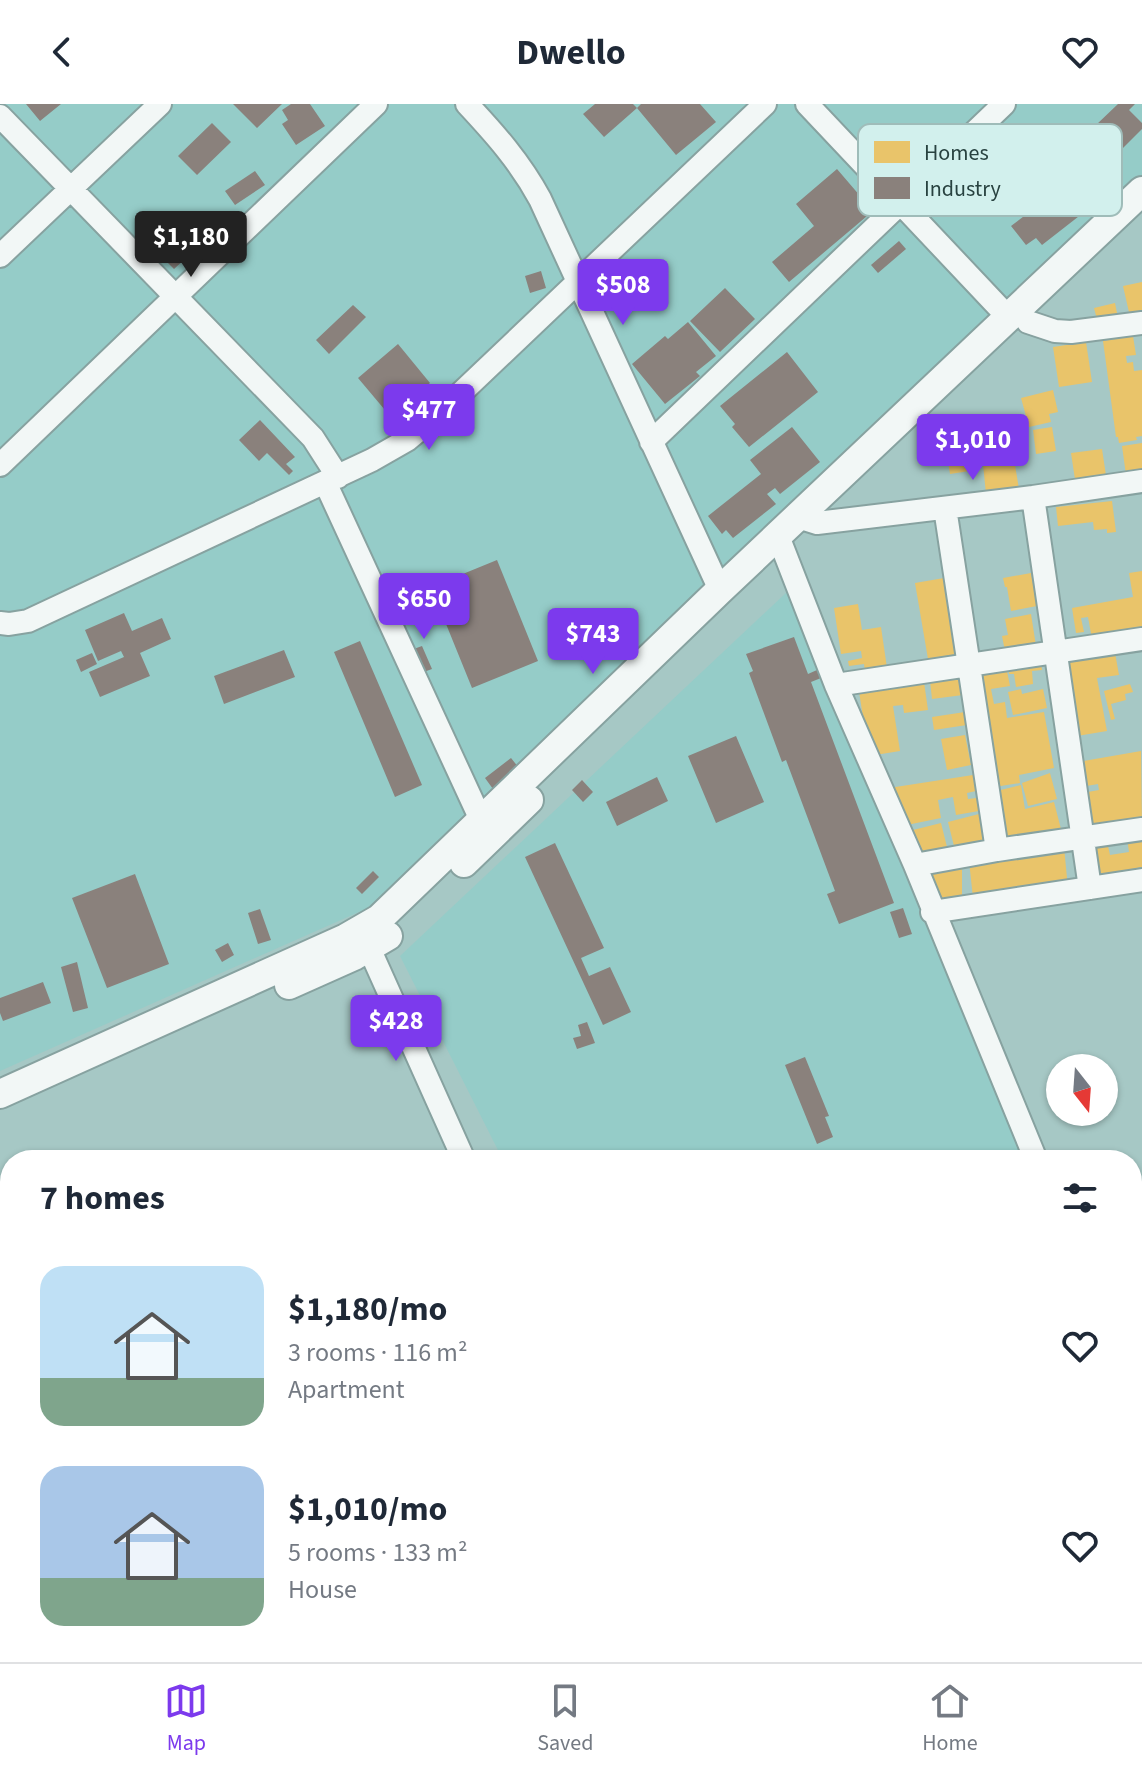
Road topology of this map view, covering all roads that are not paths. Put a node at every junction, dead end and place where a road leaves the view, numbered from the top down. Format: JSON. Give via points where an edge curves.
{"nodes":[{"id":1,"x":160,"y":104,"type":"edge"},
{"id":2,"x":376,"y":104,"type":"edge"},
{"id":3,"x":467,"y":104,"type":"edge"},
{"id":4,"x":765,"y":104,"type":"edge"},
{"id":5,"x":807,"y":104,"type":"edge"},
{"id":6,"x":1004,"y":104,"type":"edge"},
{"id":7,"x":0,"y":116,"type":"edge"},
{"id":8,"x":983,"y":124,"type":"edge"},
{"id":9,"x":858,"y":159,"type":"edge"},
{"id":10,"x":71,"y":189,"type":"junction"},
{"id":11,"x":1142,"y":191,"type":"edge"},
{"id":12,"x":1122,"y":212,"type":"edge"},
{"id":13,"x":1142,"y":212,"type":"edge"},
{"id":14,"x":886,"y":216,"type":"edge"},
{"id":15,"x":912,"y":216,"type":"edge"},
{"id":16,"x":1118,"y":216,"type":"edge"},
{"id":17,"x":0,"y":256,"type":"edge"},
{"id":18,"x":577,"y":282,"type":"junction"},
{"id":19,"x":176,"y":297,"type":"junction"},
{"id":20,"x":1018,"y":320,"type":"junction"},
{"id":21,"x":1142,"y":323,"type":"edge"},
{"id":22,"x":651,"y":442,"type":"junction"},
{"id":23,"x":0,"y":465,"type":"edge"},
{"id":24,"x":332,"y":479,"type":"junction"},
{"id":25,"x":1142,"y":481,"type":"edge"},
{"id":26,"x":1033,"y":497,"type":"junction"},
{"id":27,"x":945,"y":508,"type":"junction"},
{"id":28,"x":794,"y":532,"type":"junction"},
{"id":29,"x":720,"y":590,"type":"junction"},
{"id":30,"x":0,"y":623,"type":"edge"},
{"id":31,"x":1142,"y":640,"type":"edge"},
{"id":32,"x":1054,"y":652,"type":"junction"},
{"id":33,"x":970,"y":664,"type":"junction"},
{"id":34,"x":836,"y":685,"type":"junction"},
{"id":35,"x":481,"y":820,"type":"junction"},
{"id":36,"x":1142,"y":829,"type":"edge"},
{"id":37,"x":1082,"y":838,"type":"junction"},
{"id":38,"x":997,"y":850,"type":"junction"},
{"id":39,"x":915,"y":865,"type":"junction"},
{"id":40,"x":1142,"y":880,"type":"edge"},
{"id":41,"x":1090,"y":888,"type":"junction"},
{"id":42,"x":932,"y":912,"type":"junction"},
{"id":43,"x":369,"y":948,"type":"junction"},
{"id":44,"x":2,"y":1093,"type":"edge"},
{"id":45,"x":460,"y":1150,"type":"edge"},
{"id":46,"x":1032,"y":1150,"type":"edge"}],
"edges":[{"from":1,"to":10,"type":"street"},
{"from":2,"to":19,"type":"street"},
{"from":3,"to":18,"type":"street","via":[[530,181]]},
{"from":4,"to":18,"type":"street"},
{"from":5,"to":9,"type":"street"},
{"from":6,"to":8,"type":"street"},
{"from":7,"to":10,"type":"street"},
{"from":10,"to":17,"type":"street"},
{"from":10,"to":19,"type":"street"},
{"from":11,"to":12,"type":"main road"},
{"from":13,"to":20,"type":"main road"},
{"from":14,"to":22,"type":"street"},
{"from":15,"to":20,"type":"street"},
{"from":16,"to":20,"type":"main road"},
{"from":18,"to":22,"type":"street"},
{"from":18,"to":24,"type":"street","via":[[426,426],[390,451]]},
{"from":19,"to":23,"type":"street"},
{"from":19,"to":24,"type":"street","via":[[313,438]]},
{"from":20,"to":21,"type":"street","via":[[1071,332]]},
{"from":20,"to":28,"type":"main road"},
{"from":22,"to":29,"type":"street"},
{"from":24,"to":30,"type":"street","via":[[28,621]]},
{"from":24,"to":35,"type":"street"},
{"from":25,"to":26,"type":"street"},
{"from":26,"to":27,"type":"street"},
{"from":26,"to":32,"type":"street"},
{"from":27,"to":28,"type":"street"},
{"from":27,"to":33,"type":"street"},
{"from":28,"to":29,"type":"main road"},
{"from":28,"to":34,"type":"street"},
{"from":28,"to":43,"type":"main road","via":[[401,924]]},
{"from":29,"to":35,"type":"main road"},
{"from":31,"to":32,"type":"street"},
{"from":32,"to":33,"type":"street"},
{"from":32,"to":37,"type":"street"},
{"from":33,"to":34,"type":"street"},
{"from":33,"to":38,"type":"street"},
{"from":34,"to":39,"type":"street"},
{"from":35,"to":44,"type":"main road","via":[[361,930]]},
{"from":36,"to":37,"type":"street"},
{"from":37,"to":38,"type":"street"},
{"from":37,"to":41,"type":"street"},
{"from":38,"to":39,"type":"street"},
{"from":39,"to":42,"type":"street"},
{"from":40,"to":41,"type":"street"},
{"from":41,"to":42,"type":"street"},
{"from":42,"to":46,"type":"street"},
{"from":43,"to":44,"type":"main road"},
{"from":43,"to":45,"type":"street"}]}
